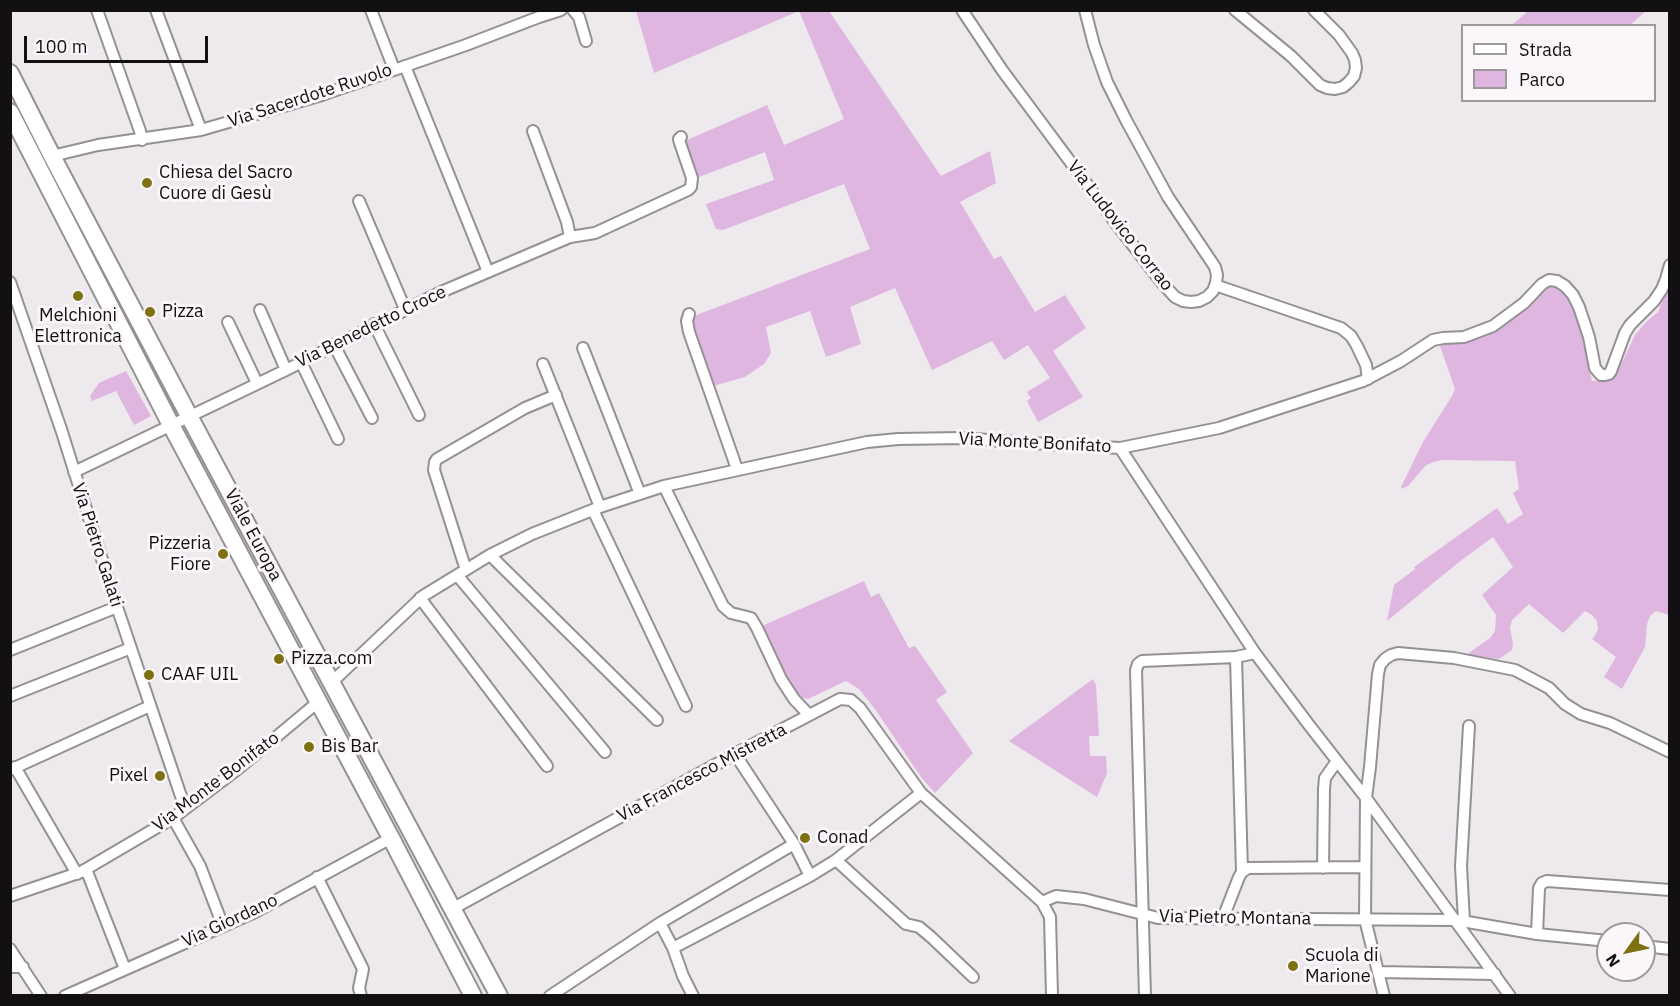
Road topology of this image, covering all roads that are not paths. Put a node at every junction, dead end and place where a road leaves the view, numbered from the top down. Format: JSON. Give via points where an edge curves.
{"nodes":[{"id":1,"x":97,"y":10,"type":"edge"},
{"id":2,"x":156,"y":10,"type":"edge"},
{"id":3,"x":371,"y":10,"type":"edge"},
{"id":4,"x":561,"y":10,"type":"edge"},
{"id":5,"x":573,"y":10,"type":"edge"},
{"id":6,"x":962,"y":10,"type":"edge"},
{"id":7,"x":1085,"y":10,"type":"edge"},
{"id":8,"x":1235,"y":10,"type":"edge"},
{"id":9,"x":1314,"y":10,"type":"edge"},
{"id":10,"x":586,"y":41,"type":"dead end"},
{"id":11,"x":399,"y":68,"type":"junction"},
{"id":12,"x":10,"y":73,"type":"edge"},
{"id":13,"x":13,"y":123,"type":"edge"},
{"id":14,"x":201,"y":130,"type":"junction"},
{"id":15,"x":533,"y":131,"type":"dead end"},
{"id":16,"x":681,"y":137,"type":"dead end"},
{"id":17,"x":142,"y":140,"type":"junction"},
{"id":18,"x":52,"y":156,"type":"junction"},
{"id":19,"x":359,"y":201,"type":"dead end"},
{"id":20,"x":570,"y":237,"type":"junction"},
{"id":21,"x":1670,"y":265,"type":"edge"},
{"id":22,"x":488,"y":272,"type":"junction"},
{"id":23,"x":10,"y":282,"type":"edge"},
{"id":24,"x":1215,"y":285,"type":"junction"},
{"id":25,"x":405,"y":309,"type":"junction"},
{"id":26,"x":260,"y":310,"type":"dead end"},
{"id":27,"x":689,"y":314,"type":"dead end"},
{"id":28,"x":228,"y":322,"type":"dead end"},
{"id":29,"x":374,"y":324,"type":"junction"},
{"id":30,"x":334,"y":345,"type":"junction"},
{"id":31,"x":583,"y":348,"type":"dead end"},
{"id":32,"x":301,"y":362,"type":"junction"},
{"id":33,"x":543,"y":363,"type":"dead end"},
{"id":34,"x":286,"y":370,"type":"junction"},
{"id":35,"x":1368,"y":379,"type":"junction"},
{"id":36,"x":257,"y":383,"type":"junction"},
{"id":37,"x":556,"y":395,"type":"junction"},
{"id":38,"x":419,"y":415,"type":"dead end"},
{"id":39,"x":189,"y":417,"type":"junction"},
{"id":40,"x":372,"y":418,"type":"dead end"},
{"id":41,"x":171,"y":425,"type":"junction"},
{"id":42,"x":338,"y":439,"type":"dead end"},
{"id":43,"x":1120,"y":448,"type":"junction"},
{"id":44,"x":738,"y":469,"type":"junction"},
{"id":45,"x":74,"y":472,"type":"junction"},
{"id":46,"x":664,"y":486,"type":"junction"},
{"id":47,"x":640,"y":494,"type":"junction"},
{"id":48,"x":596,"y":509,"type":"junction"},
{"id":49,"x":490,"y":555,"type":"junction"},
{"id":50,"x":461,"y":573,"type":"junction"},
{"id":51,"x":420,"y":598,"type":"junction"},
{"id":52,"x":117,"y":607,"type":"junction"},
{"id":53,"x":131,"y":648,"type":"junction"},
{"id":54,"x":10,"y":650,"type":"edge"},
{"id":55,"x":1255,"y":652,"type":"junction"},
{"id":56,"x":1236,"y":657,"type":"junction"},
{"id":57,"x":332,"y":682,"type":"junction"},
{"id":58,"x":10,"y":696,"type":"edge"},
{"id":59,"x":318,"y":702,"type":"junction"},
{"id":60,"x":150,"y":706,"type":"junction"},
{"id":61,"x":686,"y":706,"type":"dead end"},
{"id":62,"x":809,"y":716,"type":"junction"},
{"id":63,"x":657,"y":720,"type":"dead end"},
{"id":64,"x":1469,"y":726,"type":"dead end"},
{"id":65,"x":605,"y":752,"type":"dead end"},
{"id":66,"x":1670,"y":752,"type":"edge"},
{"id":67,"x":735,"y":754,"type":"junction"},
{"id":68,"x":1337,"y":761,"type":"junction"},
{"id":69,"x":547,"y":766,"type":"dead end"},
{"id":70,"x":13,"y":768,"type":"edge"},
{"id":71,"x":921,"y":793,"type":"junction"},
{"id":72,"x":1366,"y":798,"type":"junction"},
{"id":73,"x":185,"y":808,"type":"junction"},
{"id":74,"x":173,"y":818,"type":"junction"},
{"id":75,"x":391,"y":838,"type":"junction"},
{"id":76,"x":794,"y":844,"type":"junction"},
{"id":77,"x":836,"y":860,"type":"junction"},
{"id":78,"x":1365,"y":867,"type":"junction"},
{"id":79,"x":1323,"y":868,"type":"junction"},
{"id":80,"x":81,"y":871,"type":"junction"},
{"id":81,"x":1242,"y":872,"type":"junction"},
{"id":82,"x":810,"y":876,"type":"junction"},
{"id":83,"x":317,"y":878,"type":"junction"},
{"id":84,"x":1670,"y":890,"type":"edge"},
{"id":85,"x":10,"y":896,"type":"edge"},
{"id":86,"x":1042,"y":902,"type":"junction"},
{"id":87,"x":452,"y":909,"type":"junction"},
{"id":88,"x":1142,"y":914,"type":"junction"},
{"id":89,"x":1223,"y":918,"type":"junction"},
{"id":90,"x":1365,"y":920,"type":"junction"},
{"id":91,"x":1460,"y":921,"type":"junction"},
{"id":92,"x":660,"y":924,"type":"junction"},
{"id":93,"x":223,"y":926,"type":"junction"},
{"id":94,"x":1538,"y":934,"type":"junction"},
{"id":95,"x":1596,"y":940,"type":"edge"},
{"id":96,"x":673,"y":948,"type":"junction"},
{"id":97,"x":10,"y":949,"type":"edge"},
{"id":98,"x":10,"y":967,"type":"edge"},
{"id":99,"x":22,"y":967,"type":"junction"},
{"id":100,"x":125,"y":969,"type":"junction"},
{"id":101,"x":1378,"y":972,"type":"junction"},
{"id":102,"x":1495,"y":974,"type":"junction"},
{"id":103,"x":973,"y":977,"type":"dead end"},
{"id":104,"x":41,"y":996,"type":"edge"},
{"id":105,"x":65,"y":996,"type":"edge"},
{"id":106,"x":361,"y":996,"type":"edge"},
{"id":107,"x":473,"y":996,"type":"edge"},
{"id":108,"x":499,"y":996,"type":"edge"},
{"id":109,"x":550,"y":996,"type":"edge"},
{"id":110,"x":693,"y":996,"type":"edge"},
{"id":111,"x":1053,"y":996,"type":"edge"},
{"id":112,"x":1145,"y":996,"type":"edge"},
{"id":113,"x":1384,"y":996,"type":"edge"},
{"id":114,"x":1510,"y":996,"type":"edge"}],
"edges":[{"from":1,"to":17,"type":"street"},
{"from":2,"to":14,"type":"street"},
{"from":3,"to":11,"type":"street"},
{"from":4,"to":11,"type":"street","name":"Via Sacerdote Ruvolo"},
{"from":5,"to":10,"type":"street"},
{"from":6,"to":24,"type":"street","name":"Via Ludovico Corrao","via":[[1048,133],[1175,297],[1199,301]]},
{"from":7,"to":24,"type":"street","via":[[1107,82],[1168,197],[1215,267]]},
{"from":8,"to":9,"type":"street","via":[[1320,85],[1343,87],[1354,76],[1355,60],[1339,35]]},
{"from":11,"to":14,"type":"street","name":"Via Sacerdote Ruvolo"},
{"from":11,"to":22,"type":"street"},
{"from":12,"to":18,"type":"street","name":"Viale Europa"},
{"from":13,"to":41,"type":"street","name":"Viale Europa"},
{"from":14,"to":17,"type":"street","name":"Via Sacerdote Ruvolo"},
{"from":15,"to":20,"type":"street"},
{"from":16,"to":20,"type":"street","name":"Via Benedetto Croce","via":[[692,178],[688,190],[595,233]]},
{"from":17,"to":18,"type":"street","name":"Via Sacerdote Ruvolo"},
{"from":18,"to":39,"type":"street","name":"Viale Europa"},
{"from":19,"to":25,"type":"street"},
{"from":20,"to":22,"type":"street","name":"Via Benedetto Croce"},
{"from":21,"to":35,"type":"street","name":"Via Monte Bonifato","via":[[1662,289],[1625,333],[1609,374],[1597,372],[1579,307],[1565,286],[1553,279],[1493,326],[1464,336],[1433,340]]},
{"from":22,"to":25,"type":"street","name":"Via Benedetto Croce"},
{"from":23,"to":45,"type":"street","name":"Via Pietro Galati"},
{"from":24,"to":35,"type":"street","via":[[1341,328],[1357,346]]},
{"from":25,"to":29,"type":"street","name":"Via Benedetto Croce"},
{"from":26,"to":34,"type":"street"},
{"from":27,"to":44,"type":"street","via":[[689,332]]},
{"from":28,"to":36,"type":"street"},
{"from":29,"to":30,"type":"street","name":"Via Benedetto Croce"},
{"from":29,"to":38,"type":"street"},
{"from":30,"to":32,"type":"street","name":"Via Benedetto Croce"},
{"from":30,"to":40,"type":"street"},
{"from":31,"to":47,"type":"street"},
{"from":32,"to":34,"type":"street","name":"Via Benedetto Croce"},
{"from":32,"to":42,"type":"street"},
{"from":33,"to":37,"type":"street"},
{"from":34,"to":36,"type":"street","name":"Via Benedetto Croce"},
{"from":35,"to":43,"type":"street","name":"Via Monte Bonifato","via":[[1219,428]]},
{"from":36,"to":39,"type":"street","name":"Via Benedetto Croce"},
{"from":37,"to":48,"type":"street"},
{"from":37,"to":50,"type":"street","via":[[525,408],[435,462]]},
{"from":39,"to":41,"type":"street","name":"Via Benedetto Croce"},
{"from":39,"to":57,"type":"street","name":"Viale Europa"},
{"from":41,"to":45,"type":"street","name":"Via Benedetto Croce"},
{"from":41,"to":59,"type":"street","name":"Viale Europa"},
{"from":43,"to":44,"type":"street","name":"Via Monte Bonifato","via":[[962,438],[898,439]]},
{"from":43,"to":55,"type":"street"},
{"from":44,"to":46,"type":"street","name":"Via Monte Bonifato"},
{"from":45,"to":52,"type":"street","name":"Via Pietro Galati"},
{"from":46,"to":47,"type":"street","name":"Via Monte Bonifato"},
{"from":46,"to":62,"type":"street","via":[[723,606],[731,613],[751,618],[781,679]]},
{"from":47,"to":48,"type":"street","name":"Via Monte Bonifato"},
{"from":48,"to":49,"type":"street","name":"Via Monte Bonifato"},
{"from":48,"to":61,"type":"street"},
{"from":49,"to":50,"type":"street","name":"Via Monte Bonifato"},
{"from":49,"to":63,"type":"street"},
{"from":50,"to":51,"type":"street","name":"Via Monte Bonifato"},
{"from":50,"to":65,"type":"street"},
{"from":51,"to":57,"type":"street","name":"Via Monte Bonifato"},
{"from":51,"to":69,"type":"street"},
{"from":52,"to":53,"type":"street","name":"Via Pietro Galati"},
{"from":52,"to":54,"type":"street"},
{"from":53,"to":58,"type":"street"},
{"from":53,"to":60,"type":"street","name":"Via Pietro Galati"},
{"from":55,"to":56,"type":"street"},
{"from":55,"to":68,"type":"street"},
{"from":56,"to":81,"type":"street"},
{"from":56,"to":88,"type":"street","via":[[1138,664]]},
{"from":57,"to":87,"type":"street","name":"Viale Europa"},
{"from":59,"to":73,"type":"street","name":"Via Monte Bonifato"},
{"from":59,"to":75,"type":"street","name":"Viale Europa"},
{"from":60,"to":70,"type":"street"},
{"from":60,"to":73,"type":"street","name":"Via Pietro Galati"},
{"from":62,"to":67,"type":"street","name":"Via Francesco Mistretta"},
{"from":62,"to":71,"type":"street","name":"Via Francesco Mistretta","via":[[840,699],[851,700]]},
{"from":64,"to":91,"type":"street"},
{"from":66,"to":72,"type":"street","via":[[1610,723],[1581,714],[1549,688],[1515,670],[1454,658],[1398,653],[1380,665]]},
{"from":67,"to":76,"type":"street"},
{"from":67,"to":87,"type":"street","name":"Via Francesco Mistretta"},
{"from":68,"to":72,"type":"street"},
{"from":68,"to":79,"type":"street","via":[[1325,778],[1323,789]]},
{"from":70,"to":80,"type":"street"},
{"from":71,"to":77,"type":"street"},
{"from":71,"to":86,"type":"street"},
{"from":72,"to":78,"type":"street"},
{"from":72,"to":91,"type":"street"},
{"from":73,"to":74,"type":"street","name":"Via Monte Bonifato"},
{"from":74,"to":80,"type":"street","name":"Via Monte Bonifato"},
{"from":74,"to":93,"type":"street","via":[[200,866]]},
{"from":75,"to":83,"type":"street","name":"Via Giordano"},
{"from":75,"to":107,"type":"street","name":"Viale Europa"},
{"from":76,"to":82,"type":"street"},
{"from":76,"to":92,"type":"street"},
{"from":77,"to":82,"type":"street"},
{"from":77,"to":103,"type":"street","via":[[906,924],[919,927]]},
{"from":78,"to":79,"type":"street"},
{"from":78,"to":90,"type":"street"},
{"from":79,"to":81,"type":"street","via":[[1248,868]]},
{"from":80,"to":85,"type":"street","name":"Via Monte Bonifato"},
{"from":80,"to":100,"type":"street"},
{"from":81,"to":89,"type":"street"},
{"from":82,"to":96,"type":"street"},
{"from":83,"to":93,"type":"street","name":"Via Giordano"},
{"from":83,"to":106,"type":"street","via":[[363,969]]},
{"from":84,"to":94,"type":"street","via":[[1547,880],[1539,888]]},
{"from":86,"to":88,"type":"street","name":"Via Pietro Montana","via":[[1056,896],[1084,899]]},
{"from":86,"to":111,"type":"street","via":[[1050,917]]},
{"from":87,"to":108,"type":"street","name":"Viale Europa"},
{"from":88,"to":89,"type":"street","name":"Via Pietro Montana","via":[[1158,918]]},
{"from":88,"to":112,"type":"street"},
{"from":89,"to":90,"type":"street","name":"Via Pietro Montana"},
{"from":90,"to":91,"type":"street","name":"Via Pietro Montana"},
{"from":90,"to":101,"type":"street"},
{"from":91,"to":94,"type":"street","name":"Via Pietro Montana"},
{"from":91,"to":102,"type":"street"},
{"from":92,"to":96,"type":"street"},
{"from":92,"to":109,"type":"street"},
{"from":93,"to":100,"type":"street","name":"Via Giordano"},
{"from":94,"to":95,"type":"street","name":"Via Pietro Montana"},
{"from":96,"to":110,"type":"street"},
{"from":97,"to":99,"type":"street"},
{"from":98,"to":99,"type":"street"},
{"from":99,"to":104,"type":"street"},
{"from":100,"to":105,"type":"street","name":"Via Giordano"},
{"from":101,"to":102,"type":"street"},
{"from":101,"to":113,"type":"street"},
{"from":102,"to":114,"type":"street"}]}
